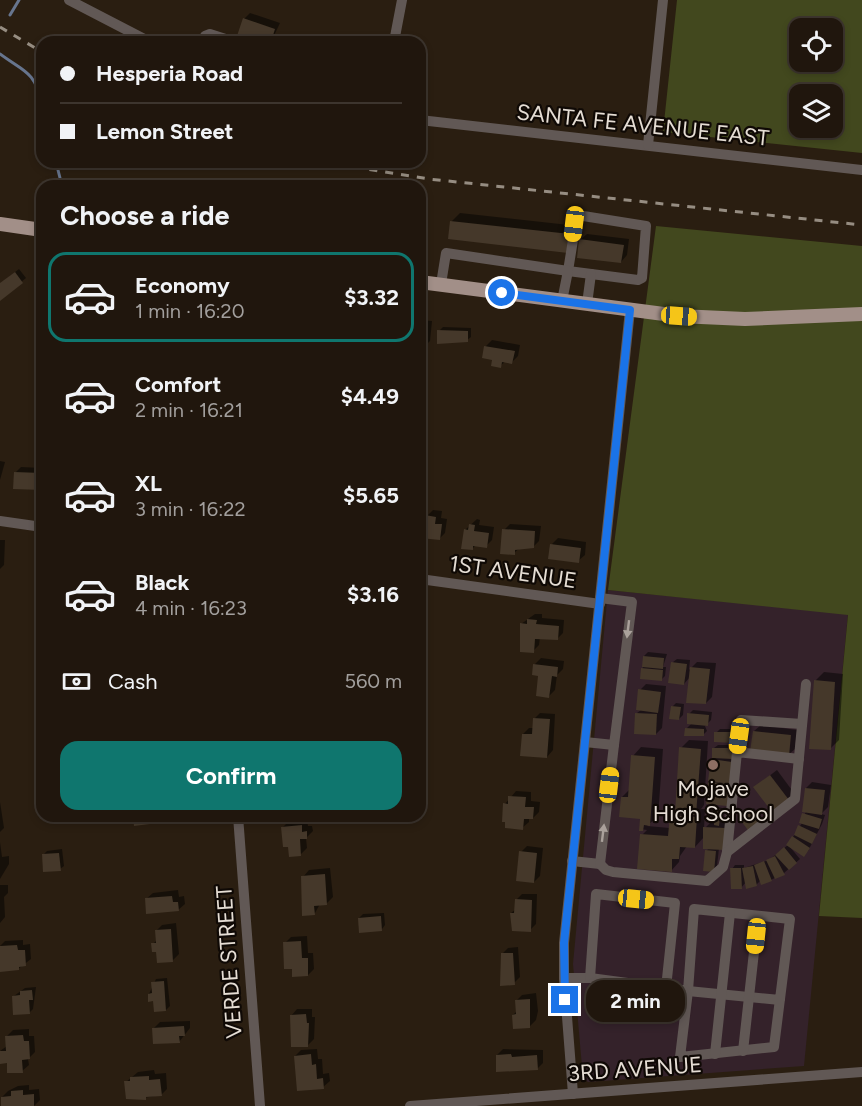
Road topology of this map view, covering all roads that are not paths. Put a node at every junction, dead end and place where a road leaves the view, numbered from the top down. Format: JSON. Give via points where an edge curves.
{"nodes":[{"id":1,"x":69,"y":0,"type":"edge"},
{"id":2,"x":402,"y":0,"type":"edge"},
{"id":3,"x":663,"y":0,"type":"edge"},
{"id":4,"x":138,"y":36,"type":"edge"},
{"id":5,"x":395,"y":36,"type":"edge"},
{"id":6,"x":426,"y":121,"type":"edge"},
{"id":7,"x":648,"y":145,"type":"junction"},
{"id":8,"x":862,"y":170,"type":"edge"},
{"id":9,"x":0,"y":224,"type":"edge"},
{"id":10,"x":36,"y":229,"type":"edge"},
{"id":11,"x":568,"y":271,"type":"junction"},
{"id":12,"x":591,"y":274,"type":"junction"},
{"id":13,"x":426,"y":283,"type":"edge"},
{"id":14,"x":441,"y":284,"type":"junction"},
{"id":15,"x":562,"y":301,"type":"junction"},
{"id":16,"x":587,"y":304,"type":"junction"},
{"id":17,"x":630,"y":310,"type":"junction"},
{"id":18,"x":862,"y":314,"type":"edge"},
{"id":19,"x":0,"y":521,"type":"edge"},
{"id":20,"x":36,"y":526,"type":"edge"},
{"id":21,"x":426,"y":580,"type":"edge"},
{"id":22,"x":600,"y":601,"type":"junction"},
{"id":23,"x":806,"y":684,"type":"dead end"},
{"id":24,"x":802,"y":724,"type":"junction"},
{"id":25,"x":585,"y":742,"type":"junction"},
{"id":26,"x":614,"y":745,"type":"junction"},
{"id":27,"x":737,"y":752,"type":"junction"},
{"id":28,"x":799,"y":759,"type":"junction"},
{"id":29,"x":238,"y":822,"type":"edge"},
{"id":30,"x":727,"y":852,"type":"junction"},
{"id":31,"x":572,"y":861,"type":"junction"},
{"id":32,"x":600,"y":864,"type":"junction"},
{"id":33,"x":730,"y":913,"type":"junction"},
{"id":34,"x":758,"y":916,"type":"junction"},
{"id":35,"x":564,"y":978,"type":"junction"},
{"id":36,"x":590,"y":978,"type":"junction"},
{"id":37,"x":666,"y":988,"type":"junction"},
{"id":38,"x":687,"y":991,"type":"junction"},
{"id":39,"x":722,"y":994,"type":"junction"},
{"id":40,"x":749,"y":997,"type":"junction"},
{"id":41,"x":780,"y":1000,"type":"junction"},
{"id":42,"x":743,"y":1051,"type":"junction"},
{"id":43,"x":716,"y":1054,"type":"junction"},
{"id":44,"x":862,"y":1072,"type":"edge"},
{"id":45,"x":573,"y":1094,"type":"junction"},
{"id":46,"x":260,"y":1106,"type":"edge"},
{"id":47,"x":410,"y":1106,"type":"edge"}],
"edges":[{"from":1,"to":4,"type":"street"},
{"from":2,"to":5,"type":"street"},
{"from":3,"to":7,"type":"street"},
{"from":6,"to":7,"type":"street","name":"SANTA FE AVENUE EAST"},
{"from":7,"to":8,"type":"street","name":"SANTA FE AVENUE EAST"},
{"from":9,"to":10,"type":"main road"},
{"from":11,"to":12,"type":"street"},
{"from":11,"to":12,"type":"street","via":[[577,215],[646,226],[642,278]]},
{"from":11,"to":14,"type":"street","via":[[446,253]]},
{"from":11,"to":15,"type":"street"},
{"from":12,"to":16,"type":"street"},
{"from":13,"to":14,"type":"main road"},
{"from":14,"to":15,"type":"main road"},
{"from":15,"to":16,"type":"main road"},
{"from":16,"to":17,"type":"main road"},
{"from":17,"to":18,"type":"main road","via":[[737,319]]},
{"from":17,"to":22,"type":"street"},
{"from":19,"to":20,"type":"street"},
{"from":21,"to":22,"type":"street","name":"1ST AVENUE"},
{"from":22,"to":25,"type":"street"},
{"from":22,"to":26,"type":"street","name":"1ST AVENUE","one_way":true,"via":[[632,602]]},
{"from":23,"to":24,"type":"street"},
{"from":24,"to":27,"type":"street","via":[[741,720]]},
{"from":24,"to":28,"type":"street"},
{"from":25,"to":26,"type":"street"},
{"from":25,"to":31,"type":"street"},
{"from":32,"to":26,"type":"street","one_way":true},
{"from":27,"to":28,"type":"street"},
{"from":27,"to":30,"type":"street"},
{"from":28,"to":30,"type":"street","via":[[795,800]]},
{"from":29,"to":46,"type":"street","name":"VERDE STREET"},
{"from":30,"to":32,"type":"street","via":[[723,867],[707,881],[613,872]]},
{"from":31,"to":32,"type":"street"},
{"from":31,"to":35,"type":"street"},
{"from":33,"to":34,"type":"street"},
{"from":33,"to":38,"type":"street","via":[[694,909]]},
{"from":33,"to":39,"type":"street"},
{"from":34,"to":40,"type":"street"},
{"from":34,"to":41,"type":"street","via":[[790,920]]},
{"from":35,"to":36,"type":"street"},
{"from":35,"to":45,"type":"street"},
{"from":36,"to":37,"type":"street"},
{"from":36,"to":37,"type":"street","via":[[596,894],[675,903]]},
{"from":37,"to":38,"type":"street"},
{"from":38,"to":39,"type":"street"},
{"from":38,"to":43,"type":"street","via":[[680,1057]]},
{"from":39,"to":40,"type":"street"},
{"from":39,"to":43,"type":"street"},
{"from":40,"to":41,"type":"street"},
{"from":40,"to":42,"type":"street"},
{"from":41,"to":42,"type":"street","via":[[774,1047]]},
{"from":42,"to":43,"type":"street"},
{"from":44,"to":45,"type":"street","name":"3RD AVENUE"},
{"from":45,"to":47,"type":"street","name":"3RD AVENUE"}]}
